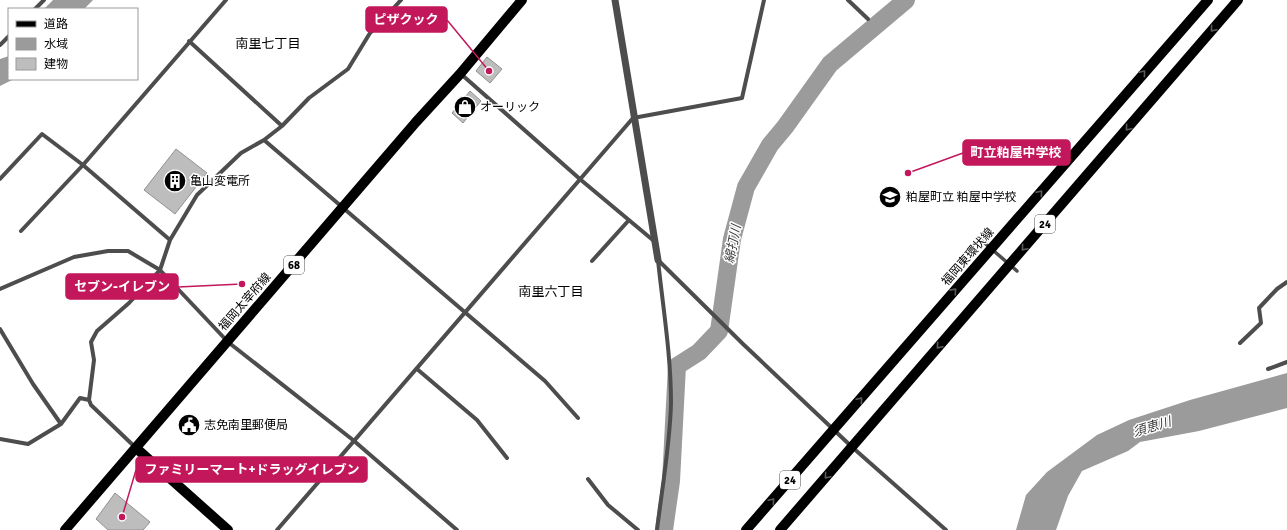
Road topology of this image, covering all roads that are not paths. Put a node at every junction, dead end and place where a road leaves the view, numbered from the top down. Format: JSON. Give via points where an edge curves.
{"nodes":[{"id":1,"x":44,"y":0,"type":"edge"},
{"id":2,"x":226,"y":0,"type":"edge"},
{"id":3,"x":401,"y":0,"type":"edge"},
{"id":4,"x":522,"y":0,"type":"edge"},
{"id":5,"x":615,"y":0,"type":"edge"},
{"id":6,"x":764,"y":0,"type":"edge"},
{"id":7,"x":848,"y":0,"type":"edge"},
{"id":8,"x":1208,"y":0,"type":"edge"},
{"id":9,"x":1238,"y":0,"type":"edge"},
{"id":10,"x":36,"y":8,"type":"edge"},
{"id":11,"x":390,"y":12,"type":"dead end"},
{"id":12,"x":868,"y":19,"type":"dead end"},
{"id":13,"x":380,"y":23,"type":"dead end"},
{"id":14,"x":8,"y":37,"type":"edge"},
{"id":15,"x":189,"y":41,"type":"junction"},
{"id":16,"x":0,"y":45,"type":"edge"},
{"id":17,"x":460,"y":74,"type":"junction"},
{"id":18,"x":633,"y":118,"type":"junction"},
{"id":19,"x":282,"y":126,"type":"junction"},
{"id":20,"x":264,"y":140,"type":"junction"},
{"id":21,"x":83,"y":165,"type":"junction"},
{"id":22,"x":0,"y":179,"type":"edge"},
{"id":23,"x":581,"y":180,"type":"junction"},
{"id":24,"x":342,"y":209,"type":"junction"},
{"id":25,"x":629,"y":220,"type":"junction"},
{"id":26,"x":21,"y":231,"type":"dead end"},
{"id":27,"x":980,"y":239,"type":"dead end"},
{"id":28,"x":170,"y":240,"type":"junction"},
{"id":29,"x":654,"y":241,"type":"junction"},
{"id":30,"x":658,"y":260,"type":"junction"},
{"id":31,"x":592,"y":261,"type":"dead end"},
{"id":32,"x":160,"y":270,"type":"junction"},
{"id":33,"x":1018,"y":271,"type":"dead end"},
{"id":34,"x":1287,"y":282,"type":"edge"},
{"id":35,"x":0,"y":289,"type":"edge"},
{"id":36,"x":465,"y":312,"type":"junction"},
{"id":37,"x":0,"y":328,"type":"edge"},
{"id":38,"x":228,"y":342,"type":"junction"},
{"id":39,"x":1240,"y":343,"type":"dead end"},
{"id":40,"x":1287,"y":362,"type":"edge"},
{"id":41,"x":417,"y":368,"type":"junction"},
{"id":42,"x":1268,"y":369,"type":"dead end"},
{"id":43,"x":89,"y":400,"type":"junction"},
{"id":44,"x":578,"y":418,"type":"dead end"},
{"id":45,"x":61,"y":424,"type":"junction"},
{"id":46,"x":834,"y":429,"type":"junction"},
{"id":47,"x":0,"y":439,"type":"edge"},
{"id":48,"x":353,"y":440,"type":"junction"},
{"id":49,"x":852,"y":447,"type":"junction"},
{"id":50,"x":136,"y":448,"type":"junction"},
{"id":51,"x":507,"y":458,"type":"dead end"},
{"id":52,"x":588,"y":479,"type":"dead end"},
{"id":53,"x":64,"y":530,"type":"edge"},
{"id":54,"x":228,"y":530,"type":"edge"},
{"id":55,"x":277,"y":530,"type":"edge"},
{"id":56,"x":457,"y":530,"type":"edge"},
{"id":57,"x":638,"y":530,"type":"edge"},
{"id":58,"x":657,"y":530,"type":"edge"},
{"id":59,"x":746,"y":530,"type":"edge"},
{"id":60,"x":780,"y":530,"type":"edge"},
{"id":61,"x":946,"y":530,"type":"edge"}],
"edges":[{"from":1,"to":10,"type":"street"},
{"from":2,"to":15,"type":"street"},
{"from":3,"to":11,"type":"street"},
{"from":4,"to":17,"type":"main road","name":"福岡太宰府線","number":"68"},
{"from":5,"to":18,"type":"street"},
{"from":6,"to":18,"type":"street","via":[[742,98]]},
{"from":7,"to":12,"type":"street"},
{"from":46,"to":8,"type":"main road","name":"福岡東環状線","number":"24","one_way":true},
{"from":9,"to":49,"type":"main road","number":"24","one_way":true},
{"from":13,"to":19,"type":"street","via":[[370,33],[348,69],[309,98]]},
{"from":14,"to":16,"type":"street"},
{"from":15,"to":19,"type":"street"},
{"from":15,"to":21,"type":"street"},
{"from":17,"to":23,"type":"street"},
{"from":17,"to":24,"type":"main road","name":"福岡太宰府線","number":"68"},
{"from":18,"to":23,"type":"street"},
{"from":18,"to":29,"type":"street"},
{"from":19,"to":20,"type":"street"},
{"from":20,"to":24,"type":"street"},
{"from":20,"to":28,"type":"street","via":[[241,153],[198,195]]},
{"from":21,"to":22,"type":"street","via":[[42,134]]},
{"from":21,"to":26,"type":"street"},
{"from":21,"to":28,"type":"street"},
{"from":23,"to":25,"type":"street"},
{"from":23,"to":36,"type":"street"},
{"from":24,"to":36,"type":"street"},
{"from":24,"to":38,"type":"main road","name":"福岡太宰府線","number":"68"},
{"from":25,"to":29,"type":"street"},
{"from":25,"to":31,"type":"street"},
{"from":27,"to":33,"type":"street"},
{"from":28,"to":32,"type":"street"},
{"from":29,"to":30,"type":"street"},
{"from":30,"to":46,"type":"street"},
{"from":30,"to":58,"type":"street","via":[[671,404]]},
{"from":32,"to":35,"type":"street","via":[[128,251],[108,251],[74,257]]},
{"from":32,"to":38,"type":"street"},
{"from":32,"to":43,"type":"street","via":[[129,303],[97,330],[91,342],[94,360]]},
{"from":34,"to":39,"type":"street","via":[[1259,308],[1261,323]]},
{"from":36,"to":41,"type":"street"},
{"from":36,"to":44,"type":"street","via":[[545,381]]},
{"from":37,"to":45,"type":"street","via":[[33,384]]},
{"from":38,"to":48,"type":"street"},
{"from":38,"to":50,"type":"main road","name":"福岡太宰府線","number":"68"},
{"from":40,"to":42,"type":"street"},
{"from":41,"to":48,"type":"street"},
{"from":41,"to":51,"type":"street","via":[[477,420]]},
{"from":43,"to":45,"type":"street","via":[[80,398]]},
{"from":43,"to":50,"type":"street","via":[[91,405]]},
{"from":45,"to":47,"type":"street","via":[[28,444]]},
{"from":46,"to":49,"type":"street"},
{"from":59,"to":46,"type":"main road","name":"福岡東環状線","number":"24","one_way":true},
{"from":48,"to":55,"type":"street"},
{"from":48,"to":56,"type":"street"},
{"from":49,"to":60,"type":"main road","number":"24","one_way":true},
{"from":49,"to":61,"type":"street"},
{"from":50,"to":53,"type":"main road","name":"福岡太宰府線","number":"68"},
{"from":50,"to":54,"type":"main road"},
{"from":52,"to":57,"type":"street","via":[[608,505]]}]}
